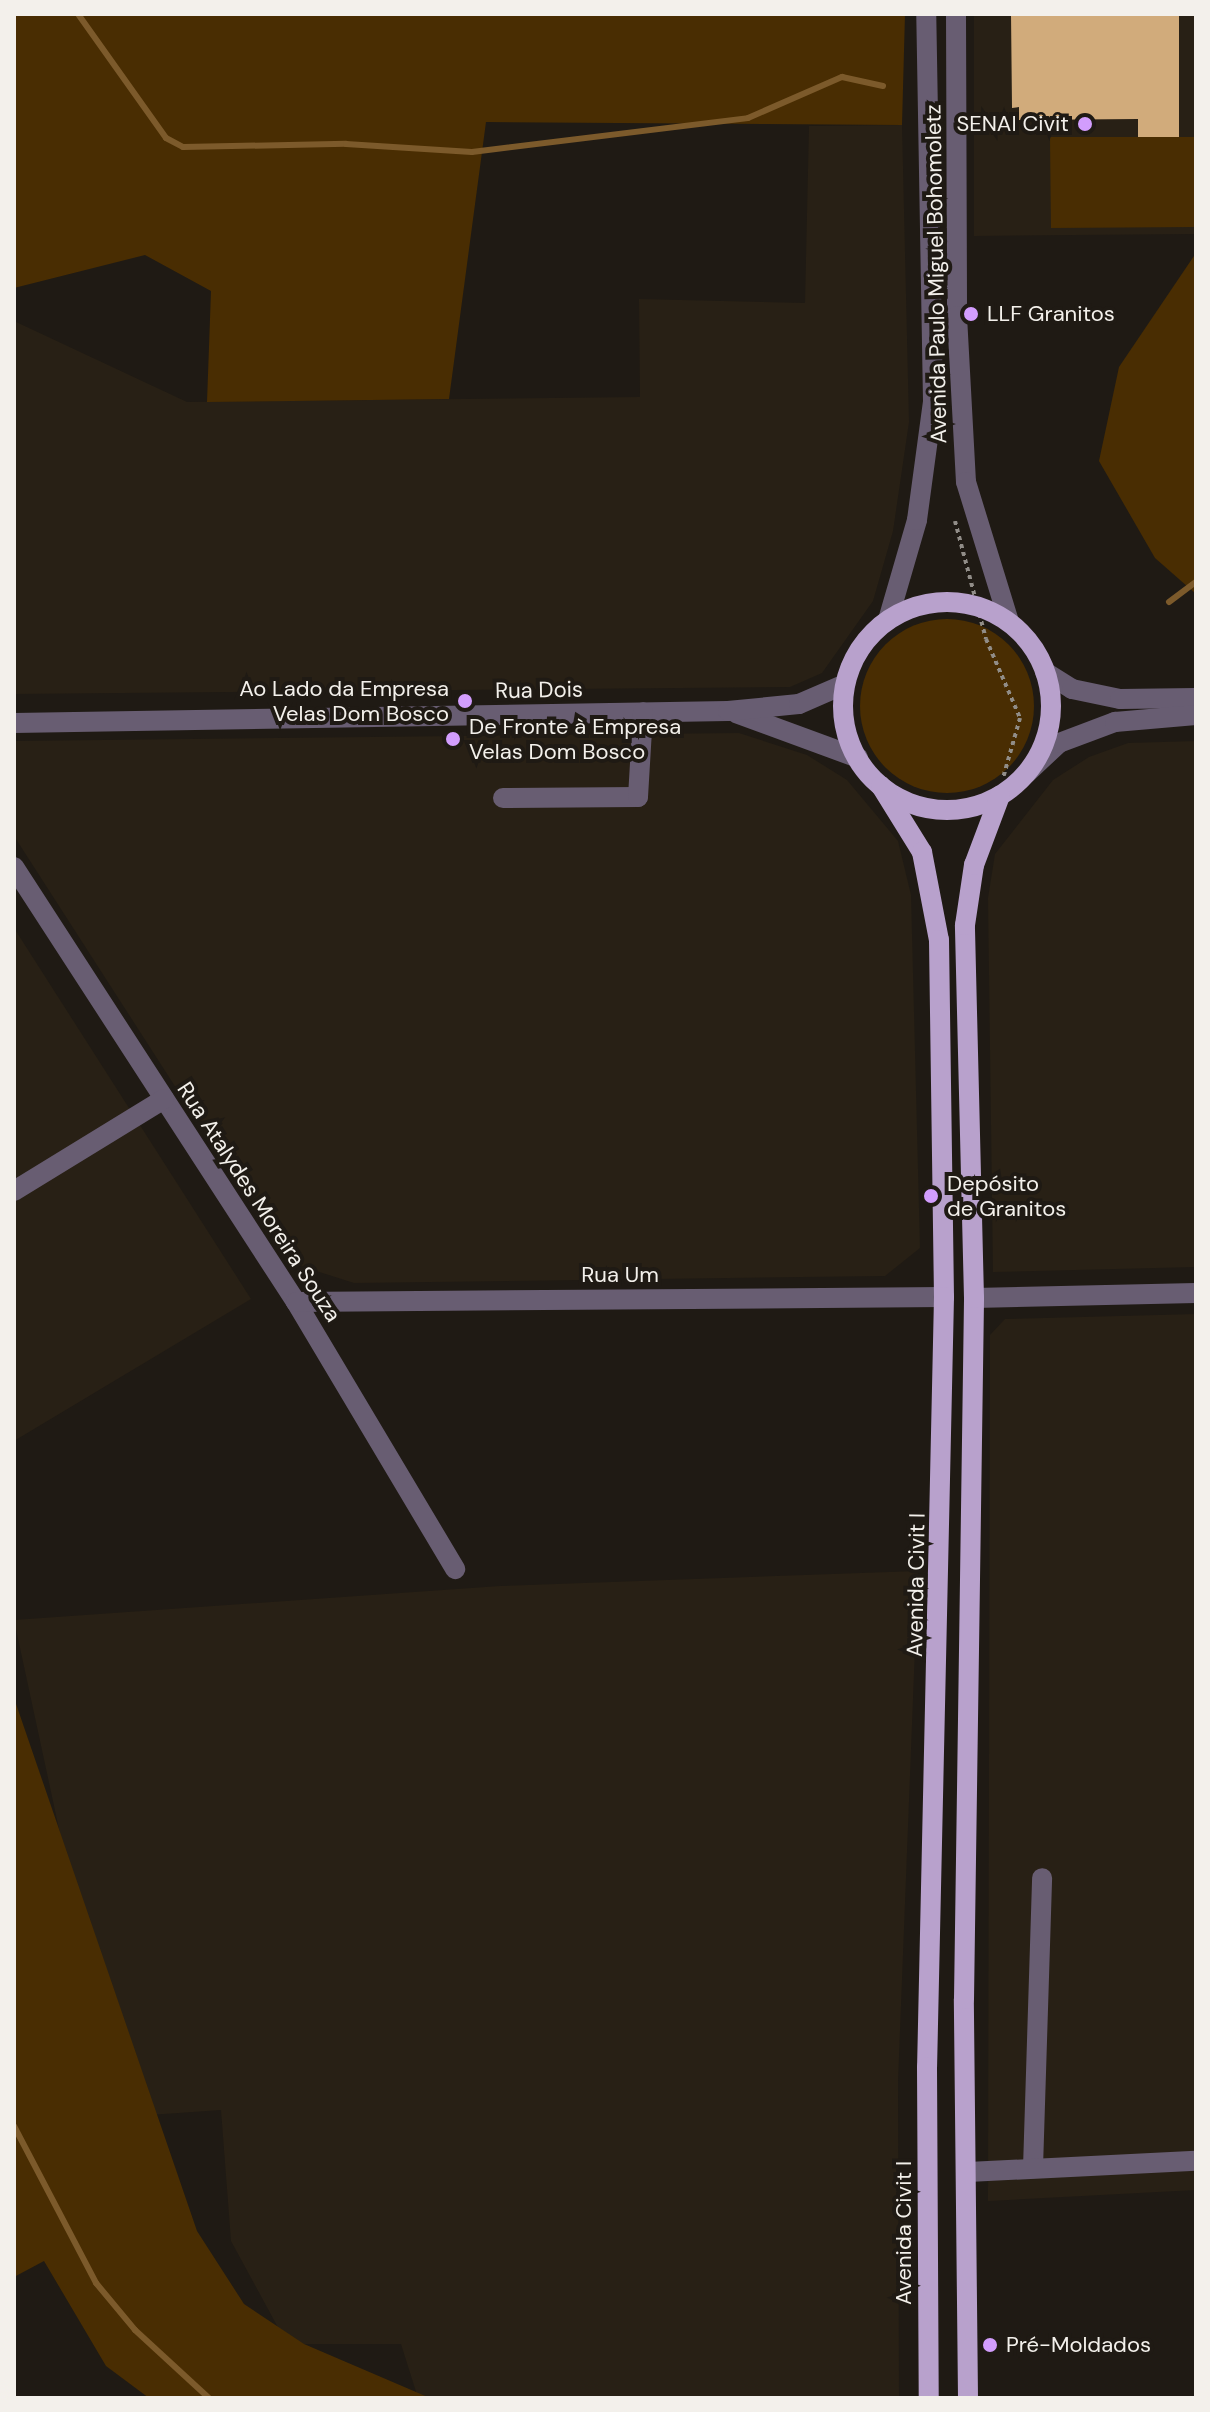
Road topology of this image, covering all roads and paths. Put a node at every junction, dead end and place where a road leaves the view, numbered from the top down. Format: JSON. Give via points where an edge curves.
{"nodes":[{"id":1,"x":926,"y":14,"type":"edge"},
{"id":2,"x":956,"y":14,"type":"edge"},
{"id":3,"x":888,"y":620,"type":"junction"},
{"id":4,"x":1009,"y":622,"type":"junction"},
{"id":5,"x":1045,"y":672,"type":"junction"},
{"id":6,"x":845,"y":684,"type":"junction"},
{"id":7,"x":1196,"y":698,"type":"edge"},
{"id":8,"x":728,"y":711,"type":"junction"},
{"id":9,"x":643,"y":712,"type":"junction"},
{"id":10,"x":1196,"y":715,"type":"edge"},
{"id":11,"x":14,"y":723,"type":"edge"},
{"id":12,"x":858,"y":758,"type":"junction"},
{"id":13,"x":1027,"y":773,"type":"junction"},
{"id":14,"x":881,"y":786,"type":"junction"},
{"id":15,"x":1000,"y":796,"type":"junction"},
{"id":16,"x":503,"y":798,"type":"dead end"},
{"id":17,"x":14,"y":867,"type":"edge"},
{"id":18,"x":164,"y":1099,"type":"junction"},
{"id":19,"x":14,"y":1191,"type":"edge"},
{"id":20,"x":1196,"y":1293,"type":"edge"},
{"id":21,"x":944,"y":1297,"type":"junction"},
{"id":22,"x":974,"y":1298,"type":"junction"},
{"id":23,"x":296,"y":1302,"type":"junction"},
{"id":24,"x":455,"y":1569,"type":"dead end"},
{"id":25,"x":1042,"y":1878,"type":"dead end"},
{"id":26,"x":1196,"y":2161,"type":"edge"},
{"id":27,"x":1033,"y":2168,"type":"junction"},
{"id":28,"x":968,"y":2172,"type":"junction"},
{"id":29,"x":929,"y":2398,"type":"edge"},
{"id":30,"x":968,"y":2398,"type":"edge"}],
"edges":[{"from":1,"to":3,"type":"street","name":"Avenida Paulo Miguel Bohomoletz","via":[[933,401],[917,520]]},
{"from":2,"to":4,"type":"street","name":"Avenida Paulo Miguel Bohomoletz","via":[[957,316],[966,482]]},
{"from":3,"to":4,"type":"main road","via":[[942,601],[979,606]]},
{"from":3,"to":6,"type":"main road","via":[[861,648]]},
{"from":4,"to":5,"type":"main road"},
{"from":5,"to":7,"type":"street","via":[[1072,689],[1120,699]]},
{"from":5,"to":13,"type":"main road","via":[[1050,725]]},
{"from":6,"to":8,"type":"street","name":"Rua Dois","via":[[799,704]]},
{"from":6,"to":12,"type":"main road","via":[[844,715]]},
{"from":8,"to":9,"type":"street","name":"Rua Dois"},
{"from":8,"to":12,"type":"street","name":"Rua Dois"},
{"from":9,"to":11,"type":"street","name":"Rua Dois"},
{"from":9,"to":16,"type":"street","via":[[638,797]]},
{"from":10,"to":13,"type":"street","via":[[1115,722],[1059,743]]},
{"from":12,"to":14,"type":"main road"},
{"from":13,"to":15,"type":"main road"},
{"from":14,"to":15,"type":"main road","via":[[939,810]]},
{"from":14,"to":21,"type":"main road","name":"Avenida Civit I","via":[[922,852],[934,896]]},
{"from":15,"to":22,"type":"main road","via":[[974,865],[965,925]]},
{"from":17,"to":18,"type":"street","name":"Rua Atalydes Moreira Souza"},
{"from":18,"to":19,"type":"street"},
{"from":18,"to":23,"type":"street","name":"Rua Atalydes Moreira Souza"},
{"from":20,"to":22,"type":"street"},
{"from":21,"to":23,"type":"street","name":"Rua Um"},
{"from":21,"to":29,"type":"main road","name":"Avenida Civit I","via":[[928,1980]]},
{"from":22,"to":28,"type":"main road"},
{"from":23,"to":24,"type":"street","name":"Rua Atalydes Moreira Souza"},
{"from":25,"to":27,"type":"street"},
{"from":26,"to":27,"type":"street"},
{"from":27,"to":28,"type":"street"},
{"from":28,"to":30,"type":"main road"}]}
